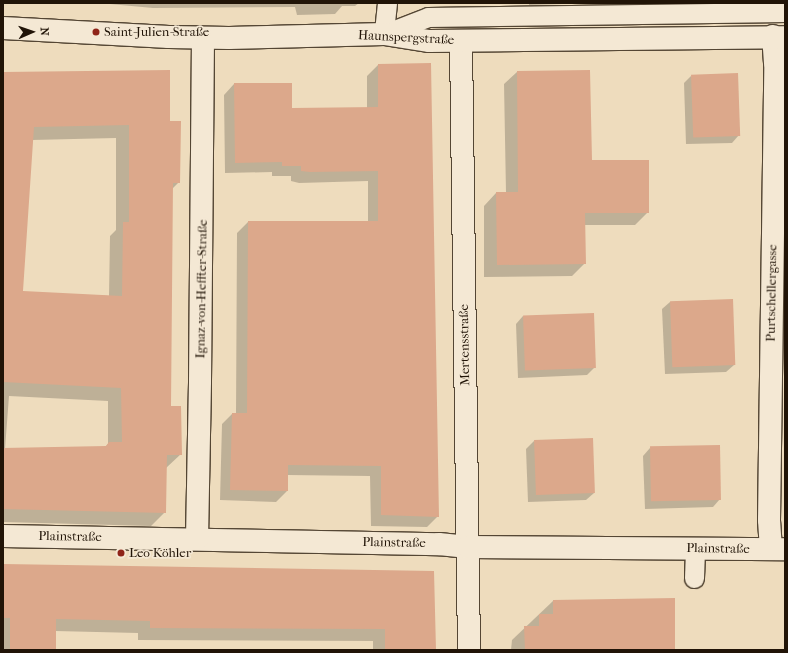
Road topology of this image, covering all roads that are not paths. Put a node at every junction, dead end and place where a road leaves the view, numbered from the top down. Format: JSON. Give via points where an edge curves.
{"nodes":[{"id":1,"x":386,"y":3,"type":"edge"},
{"id":2,"x":785,"y":12,"type":"edge"},
{"id":3,"x":3,"y":28,"type":"edge"},
{"id":4,"x":384,"y":34,"type":"junction"},
{"id":5,"x":779,"y":36,"type":"edge"},
{"id":6,"x":203,"y":38,"type":"junction"},
{"id":7,"x":461,"y":41,"type":"junction"},
{"id":8,"x":3,"y":536,"type":"edge"},
{"id":9,"x":197,"y":539,"type":"junction"},
{"id":10,"x":468,"y":547,"type":"junction"},
{"id":11,"x":695,"y":548,"type":"junction"},
{"id":12,"x":778,"y":549,"type":"edge"},
{"id":13,"x":694,"y":578,"type":"dead end"},
{"id":14,"x":469,"y":650,"type":"edge"}],
"edges":[{"from":1,"to":4,"type":"lane"},
{"from":2,"to":4,"type":"lane","via":[[428,18]]},
{"from":3,"to":6,"type":"street","name":"Haunspergstraße"},
{"from":4,"to":6,"type":"street","name":"Haunspergstraße"},
{"from":4,"to":7,"type":"street","name":"Haunspergstraße","via":[[429,41]]},
{"from":5,"to":7,"type":"street","name":"Haunspergstraße"},
{"from":5,"to":12,"type":"street","name":"Purtschellergasse","via":[[775,63],[769,520]]},
{"from":6,"to":9,"type":"street","name":"Ignaz-von-Heffter-Straße"},
{"from":7,"to":10,"type":"street","name":"Mertensstraße"},
{"from":8,"to":9,"type":"street","name":"Plainstraße"},
{"from":9,"to":10,"type":"street","name":"Plainstraße","via":[[439,544]]},
{"from":10,"to":11,"type":"street","name":"Plainstraße"},
{"from":10,"to":14,"type":"street","name":"Mertensstraße"},
{"from":11,"to":12,"type":"street","name":"Plainstraße"},
{"from":11,"to":13,"type":"lane"}]}
